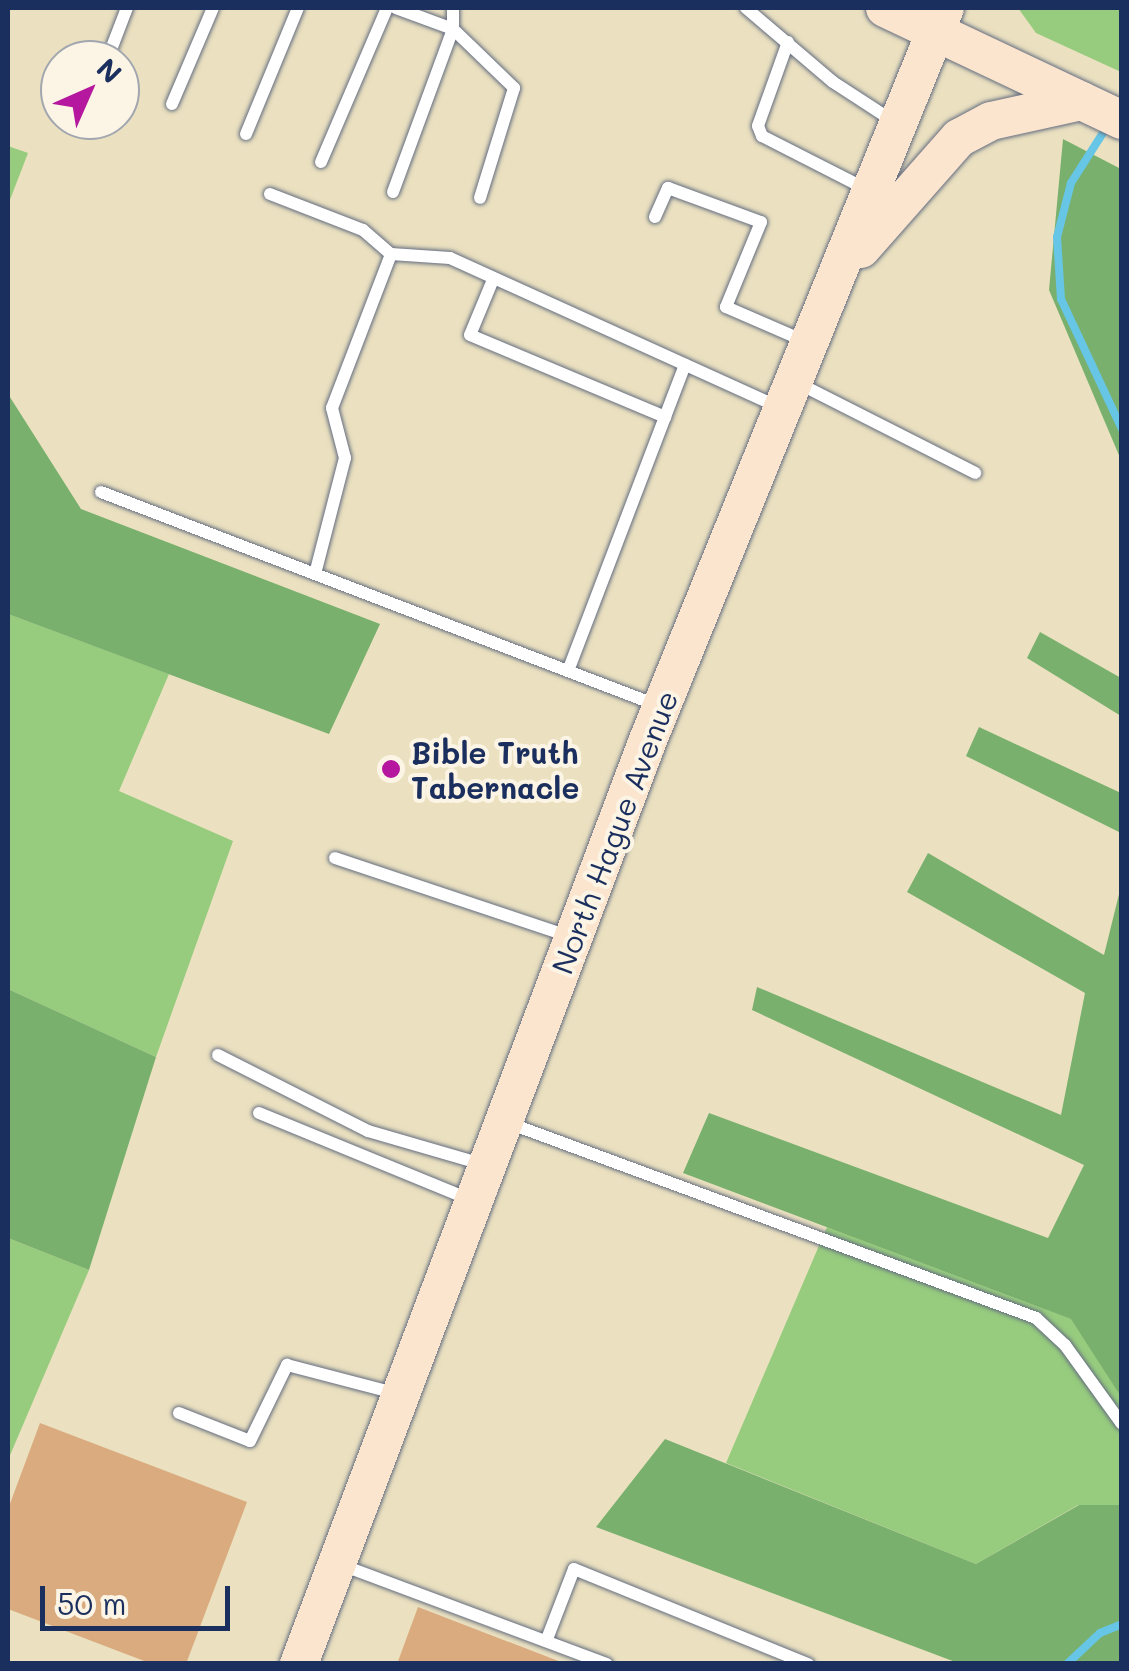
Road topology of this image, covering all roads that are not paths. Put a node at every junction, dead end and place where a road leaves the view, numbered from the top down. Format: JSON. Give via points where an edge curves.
{"nodes":[{"id":1,"x":127,"y":8,"type":"edge"},
{"id":2,"x":213,"y":8,"type":"edge"},
{"id":3,"x":298,"y":8,"type":"edge"},
{"id":4,"x":388,"y":8,"type":"edge"},
{"id":5,"x":396,"y":8,"type":"edge"},
{"id":6,"x":453,"y":8,"type":"edge"},
{"id":7,"x":746,"y":8,"type":"edge"},
{"id":8,"x":885,"y":8,"type":"edge"},
{"id":9,"x":941,"y":20,"type":"edge"},
{"id":10,"x":453,"y":29,"type":"junction"},
{"id":11,"x":114,"y":40,"type":"edge"},
{"id":12,"x":788,"y":42,"type":"junction"},
{"id":13,"x":1082,"y":101,"type":"junction"},
{"id":14,"x":172,"y":104,"type":"dead end"},
{"id":15,"x":1122,"y":120,"type":"edge"},
{"id":16,"x":899,"y":125,"type":"junction"},
{"id":17,"x":246,"y":134,"type":"dead end"},
{"id":18,"x":321,"y":162,"type":"dead end"},
{"id":19,"x":393,"y":192,"type":"dead end"},
{"id":20,"x":872,"y":192,"type":"junction"},
{"id":21,"x":270,"y":194,"type":"dead end"},
{"id":22,"x":480,"y":198,"type":"dead end"},
{"id":23,"x":655,"y":218,"type":"dead end"},
{"id":24,"x":392,"y":254,"type":"junction"},
{"id":25,"x":836,"y":278,"type":"junction"},
{"id":26,"x":492,"y":282,"type":"junction"},
{"id":27,"x":809,"y":343,"type":"junction"},
{"id":28,"x":685,"y":365,"type":"junction"},
{"id":29,"x":788,"y":395,"type":"junction"},
{"id":30,"x":665,"y":417,"type":"junction"},
{"id":31,"x":975,"y":473,"type":"dead end"},
{"id":32,"x":101,"y":492,"type":"dead end"},
{"id":33,"x":315,"y":574,"type":"junction"},
{"id":34,"x":568,"y":671,"type":"junction"},
{"id":35,"x":662,"y":707,"type":"junction"},
{"id":36,"x":335,"y":858,"type":"dead end"},
{"id":37,"x":574,"y":937,"type":"junction"},
{"id":38,"x":218,"y":1055,"type":"dead end"},
{"id":39,"x":259,"y":1112,"type":"dead end"},
{"id":40,"x":504,"y":1122,"type":"junction"},
{"id":41,"x":487,"y":1166,"type":"junction"},
{"id":42,"x":474,"y":1201,"type":"junction"},
{"id":43,"x":400,"y":1394,"type":"junction"},
{"id":44,"x":179,"y":1413,"type":"dead end"},
{"id":45,"x":1122,"y":1424,"type":"edge"},
{"id":46,"x":337,"y":1563,"type":"junction"},
{"id":47,"x":546,"y":1639,"type":"junction"},
{"id":48,"x":299,"y":1664,"type":"edge"},
{"id":49,"x":607,"y":1664,"type":"edge"},
{"id":50,"x":808,"y":1664,"type":"edge"}],
"edges":[{"from":1,"to":11,"type":"lane"},
{"from":2,"to":14,"type":"lane"},
{"from":3,"to":17,"type":"lane"},
{"from":4,"to":18,"type":"lane"},
{"from":5,"to":10,"type":"lane"},
{"from":6,"to":10,"type":"lane"},
{"from":7,"to":12,"type":"lane"},
{"from":8,"to":9,"type":"main road"},
{"from":9,"to":13,"type":"main road"},
{"from":9,"to":16,"type":"main road","name":"North Hague Avenue"},
{"from":10,"to":19,"type":"lane"},
{"from":10,"to":22,"type":"lane","via":[[514,88]]},
{"from":12,"to":16,"type":"lane","via":[[832,82]]},
{"from":12,"to":20,"type":"lane","via":[[758,126],[762,136]]},
{"from":13,"to":15,"type":"main road"},
{"from":13,"to":25,"type":"main road","via":[[991,122],[959,138]]},
{"from":16,"to":20,"type":"main road","name":"North Hague Avenue"},
{"from":20,"to":25,"type":"main road","name":"North Hague Avenue"},
{"from":21,"to":24,"type":"lane","via":[[363,230]]},
{"from":23,"to":27,"type":"lane","via":[[668,188],[761,222],[726,307]]},
{"from":24,"to":26,"type":"lane","via":[[450,258]]},
{"from":24,"to":33,"type":"lane","via":[[332,408],[345,458]]},
{"from":25,"to":27,"type":"main road","name":"North Hague Avenue"},
{"from":26,"to":28,"type":"lane"},
{"from":26,"to":30,"type":"lane","via":[[470,336]]},
{"from":27,"to":29,"type":"main road","name":"North Hague Avenue"},
{"from":28,"to":29,"type":"lane"},
{"from":28,"to":30,"type":"lane"},
{"from":29,"to":31,"type":"lane"},
{"from":29,"to":35,"type":"main road","name":"North Hague Avenue"},
{"from":30,"to":34,"type":"lane"},
{"from":32,"to":33,"type":"lane"},
{"from":33,"to":34,"type":"lane"},
{"from":34,"to":35,"type":"lane"},
{"from":35,"to":37,"type":"main road","name":"North Hague Avenue"},
{"from":36,"to":37,"type":"lane"},
{"from":37,"to":40,"type":"main road","name":"North Hague Avenue"},
{"from":38,"to":41,"type":"lane","via":[[368,1131]]},
{"from":39,"to":42,"type":"lane"},
{"from":40,"to":41,"type":"main road","name":"North Hague Avenue"},
{"from":40,"to":45,"type":"lane","via":[[1036,1318],[1065,1345]]},
{"from":41,"to":42,"type":"main road","name":"North Hague Avenue"},
{"from":42,"to":43,"type":"main road","name":"North Hague Avenue"},
{"from":43,"to":44,"type":"lane","via":[[287,1364],[250,1441]]},
{"from":43,"to":46,"type":"main road","name":"North Hague Avenue"},
{"from":46,"to":47,"type":"lane"},
{"from":46,"to":48,"type":"main road","name":"North Hague Avenue"},
{"from":47,"to":49,"type":"lane"},
{"from":47,"to":50,"type":"lane","via":[[574,1569]]}]}
